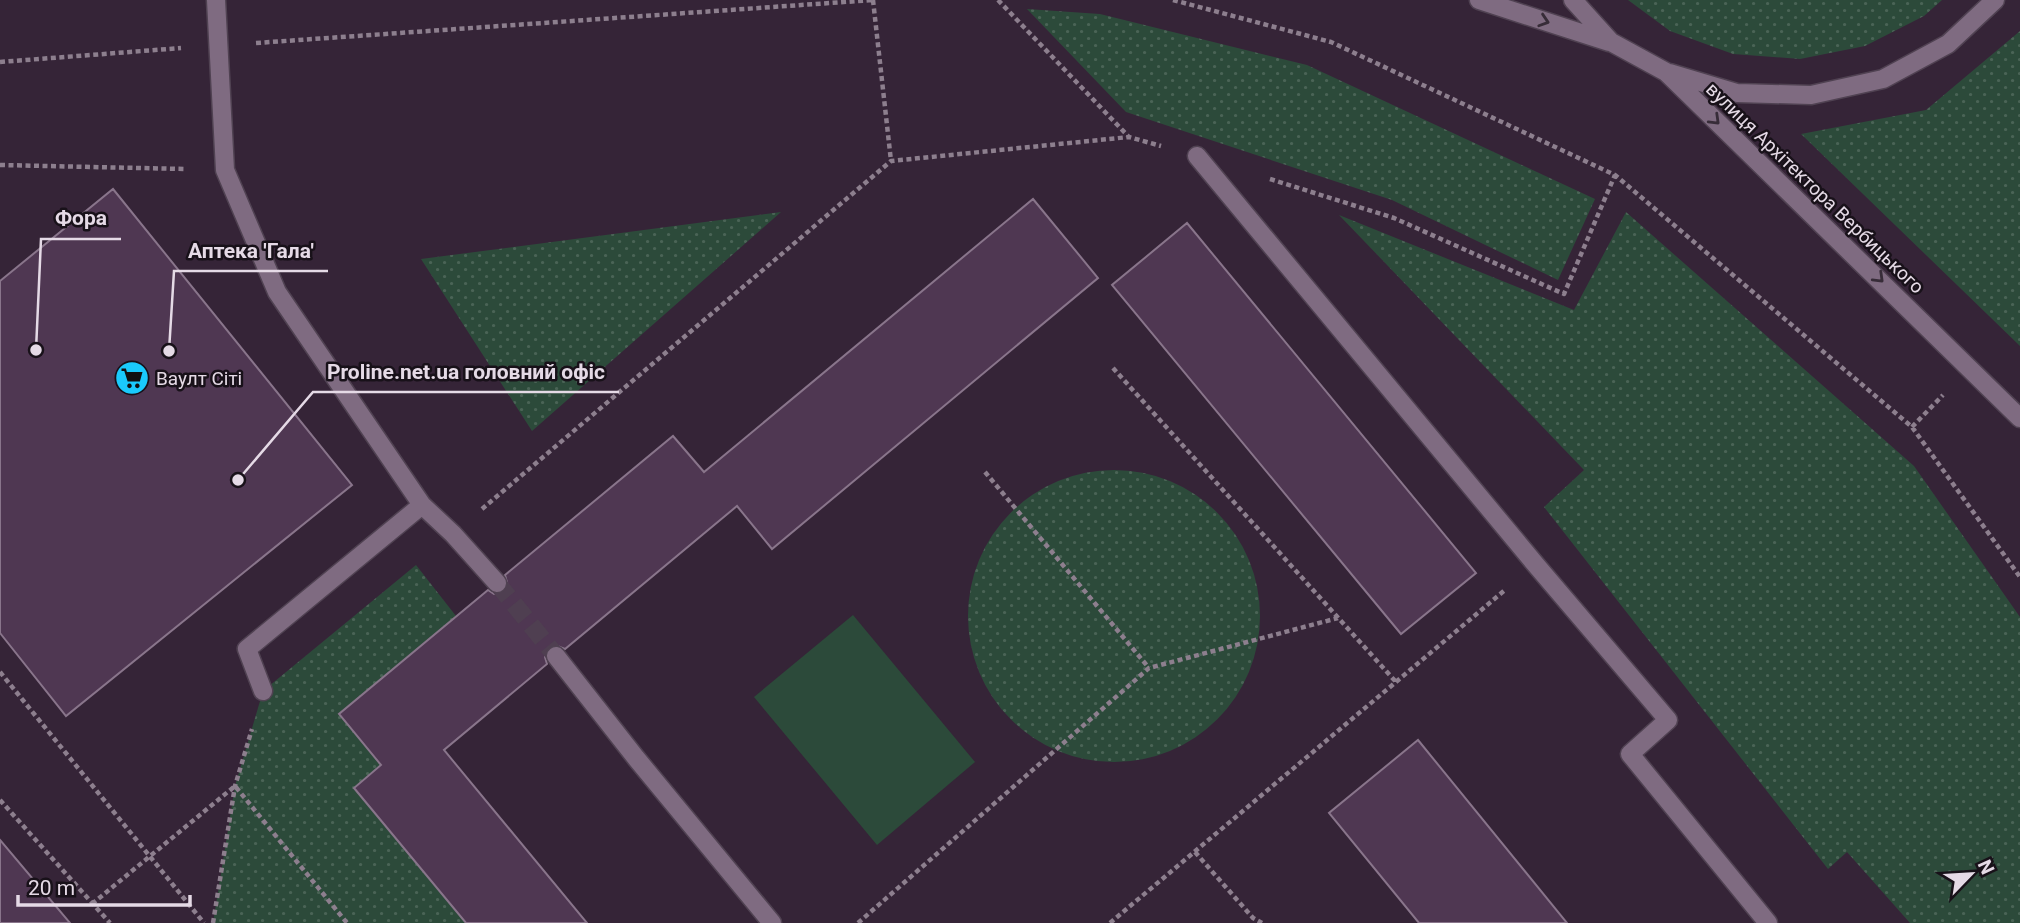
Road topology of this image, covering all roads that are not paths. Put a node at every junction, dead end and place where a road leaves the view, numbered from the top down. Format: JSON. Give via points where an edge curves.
{"nodes":[{"id":1,"x":216,"y":0,"type":"edge"},
{"id":2,"x":1479,"y":0,"type":"edge"},
{"id":3,"x":1573,"y":0,"type":"edge"},
{"id":4,"x":1995,"y":0,"type":"edge"},
{"id":5,"x":1611,"y":42,"type":"junction"},
{"id":6,"x":1666,"y":72,"type":"junction"},
{"id":7,"x":1197,"y":156,"type":"road end"},
{"id":8,"x":2020,"y":418,"type":"edge"},
{"id":9,"x":422,"y":505,"type":"junction"},
{"id":10,"x":497,"y":583,"type":"tunnel mouth"},
{"id":11,"x":556,"y":656,"type":"tunnel mouth"},
{"id":12,"x":263,"y":691,"type":"road end"},
{"id":13,"x":772,"y":923,"type":"edge"},
{"id":14,"x":1768,"y":923,"type":"edge"}],
"edges":[{"from":1,"to":9,"type":"street","via":[[225,170],[276,292]]},
{"from":2,"to":5,"type":"street","one_way":true},
{"from":3,"to":5,"type":"street","name":"вулиця Архітектора Вербицького"},
{"from":4,"to":6,"type":"street","via":[[1948,44],[1883,79],[1811,95],[1737,93]]},
{"from":5,"to":6,"type":"street","name":"вулиця Архітектора Вербицького"},
{"from":6,"to":8,"type":"street","name":"вулиця Архітектора Вербицького","one_way":true},
{"from":7,"to":14,"type":"street","via":[[1668,720],[1630,754]]},
{"from":9,"to":10,"type":"street"},
{"from":9,"to":12,"type":"street","via":[[247,649]]},
{"from":11,"to":13,"type":"street"}]}
